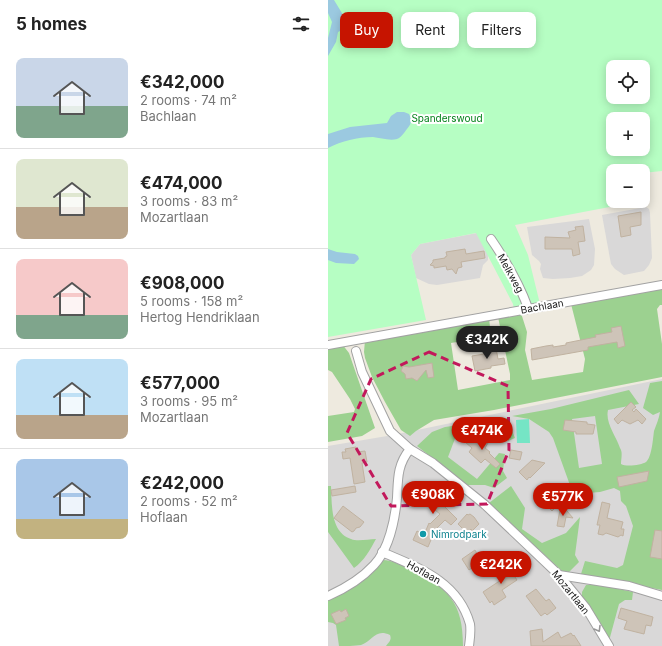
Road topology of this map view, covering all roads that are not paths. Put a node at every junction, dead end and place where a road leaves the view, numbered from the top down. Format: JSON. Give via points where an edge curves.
{"nodes":[{"id":1,"x":491,"y":239,"type":"dead end"},
{"id":2,"x":662,"y":285,"type":"edge"},
{"id":3,"x":528,"y":308,"type":"junction"},
{"id":4,"x":328,"y":345,"type":"edge"},
{"id":5,"x":356,"y":351,"type":"dead end"},
{"id":6,"x":410,"y":449,"type":"junction"},
{"id":7,"x":382,"y":552,"type":"junction"},
{"id":8,"x":559,"y":574,"type":"junction"},
{"id":9,"x":328,"y":596,"type":"edge"},
{"id":10,"x":662,"y":596,"type":"edge"},
{"id":11,"x":469,"y":646,"type":"edge"},
{"id":12,"x":609,"y":646,"type":"edge"}],
"edges":[{"from":1,"to":3,"type":"street","name":"Melkweg","via":[[522,290]]},
{"from":2,"to":3,"type":"street","name":"Bachlaan"},
{"from":3,"to":4,"type":"street","name":"Bachlaan"},
{"from":5,"to":6,"type":"street","name":"Mozartlaan","via":[[362,372],[390,431]]},
{"from":6,"to":7,"type":"street","via":[[400,466],[392,530]]},
{"from":6,"to":8,"type":"street","name":"Mozartlaan","via":[[484,504]]},
{"from":7,"to":9,"type":"street","via":[[358,579]]},
{"from":7,"to":11,"type":"street","name":"Hoflaan","via":[[443,582],[461,602],[470,626]]},
{"from":8,"to":10,"type":"street","via":[[629,586]]},
{"from":8,"to":12,"type":"street","name":"Mozartlaan","one_way":true,"via":[[586,608]]}]}
